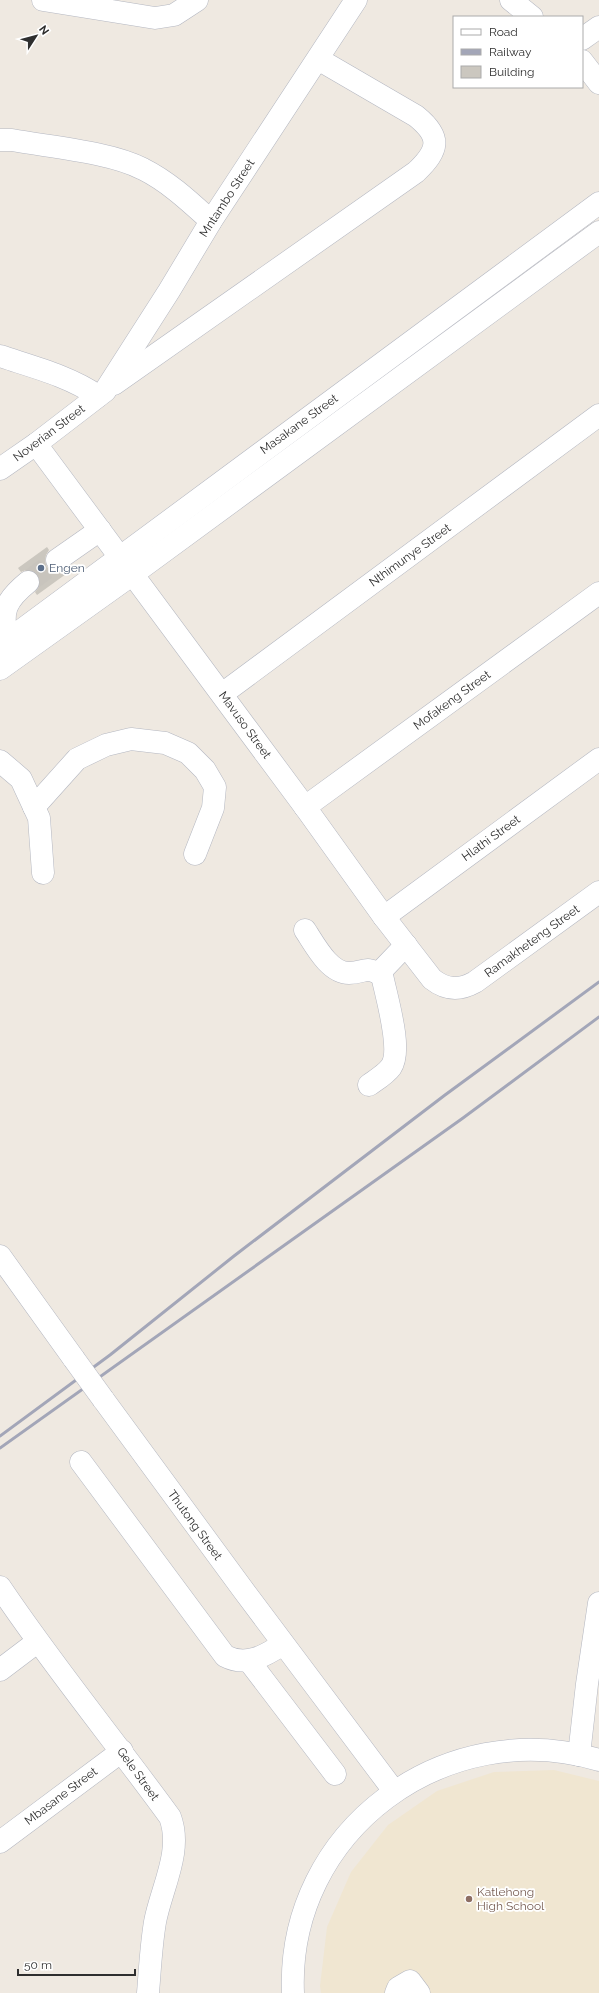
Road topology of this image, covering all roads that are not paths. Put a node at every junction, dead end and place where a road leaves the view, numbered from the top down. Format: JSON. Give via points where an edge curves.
{"nodes":[{"id":1,"x":43,"y":0,"type":"edge"},
{"id":2,"x":197,"y":0,"type":"edge"},
{"id":3,"x":356,"y":0,"type":"edge"},
{"id":4,"x":511,"y":0,"type":"edge"},
{"id":5,"x":531,"y":16,"type":"edge"},
{"id":6,"x":599,"y":27,"type":"edge"},
{"id":7,"x":583,"y":38,"type":"edge"},
{"id":8,"x":318,"y":59,"type":"junction"},
{"id":9,"x":583,"y":62,"type":"edge"},
{"id":10,"x":599,"y":83,"type":"edge"},
{"id":11,"x":0,"y":140,"type":"edge"},
{"id":12,"x":599,"y":204,"type":"edge"},
{"id":13,"x":211,"y":221,"type":"junction"},
{"id":14,"x":599,"y":232,"type":"edge"},
{"id":15,"x":0,"y":356,"type":"edge"},
{"id":16,"x":101,"y":393,"type":"junction"},
{"id":17,"x":599,"y":415,"type":"edge"},
{"id":18,"x":36,"y":444,"type":"junction"},
{"id":19,"x":0,"y":469,"type":"edge"},
{"id":20,"x":100,"y":530,"type":"junction"},
{"id":21,"x":120,"y":556,"type":"junction"},
{"id":22,"x":57,"y":560,"type":"tunnel mouth"},
{"id":23,"x":133,"y":574,"type":"junction"},
{"id":24,"x":28,"y":582,"type":"tunnel mouth"},
{"id":25,"x":599,"y":593,"type":"edge"},
{"id":26,"x":4,"y":643,"type":"edge"},
{"id":27,"x":0,"y":669,"type":"edge"},
{"id":28,"x":222,"y":694,"type":"junction"},
{"id":29,"x":599,"y":759,"type":"edge"},
{"id":30,"x":0,"y":761,"type":"edge"},
{"id":31,"x":34,"y":807,"type":"junction"},
{"id":32,"x":305,"y":807,"type":"junction"},
{"id":33,"x":195,"y":854,"type":"dead end"},
{"id":34,"x":43,"y":874,"type":"dead end"},
{"id":35,"x":599,"y":892,"type":"edge"},
{"id":36,"x":384,"y":917,"type":"junction"},
{"id":37,"x":305,"y":930,"type":"dead end"},
{"id":38,"x":406,"y":945,"type":"junction"},
{"id":39,"x":382,"y":975,"type":"junction"},
{"id":40,"x":464,"y":988,"type":"joint"},
{"id":41,"x":369,"y":1086,"type":"dead end"},
{"id":42,"x":0,"y":1256,"type":"edge"},
{"id":43,"x":81,"y":1462,"type":"dead end"},
{"id":44,"x":0,"y":1587,"type":"edge"},
{"id":45,"x":598,"y":1613,"type":"edge"},
{"id":46,"x":38,"y":1642,"type":"junction"},
{"id":47,"x":283,"y":1644,"type":"junction"},
{"id":48,"x":249,"y":1661,"type":"junction"},
{"id":49,"x":0,"y":1670,"type":"edge"},
{"id":50,"x":122,"y":1750,"type":"junction"},
{"id":51,"x":589,"y":1758,"type":"edge"},
{"id":52,"x":336,"y":1774,"type":"dead end"},
{"id":53,"x":394,"y":1791,"type":"junction"},
{"id":54,"x":0,"y":1842,"type":"edge"},
{"id":55,"x":148,"y":1993,"type":"edge"},
{"id":56,"x":293,"y":1993,"type":"edge"},
{"id":57,"x":396,"y":1993,"type":"edge"},
{"id":58,"x":419,"y":1993,"type":"edge"}],
"edges":[{"from":1,"to":2,"type":"street","via":[[155,18],[174,15]]},
{"from":3,"to":8,"type":"street","name":"Mntambo Street"},
{"from":4,"to":5,"type":"street"},
{"from":6,"to":7,"type":"street"},
{"from":8,"to":13,"type":"street","name":"Mntambo Street"},
{"from":8,"to":16,"type":"street","name":"Noverian Street","via":[[416,116],[428,126],[435,138],[434,151],[416,172]]},
{"from":9,"to":10,"type":"street"},
{"from":11,"to":13,"type":"street","via":[[114,158],[143,168],[169,185]]},
{"from":12,"to":21,"type":"street","name":"Masakane Street"},
{"from":13,"to":16,"type":"street","name":"Mntambo Street","via":[[169,291]]},
{"from":14,"to":23,"type":"street","name":"Masakane Street"},
{"from":15,"to":16,"type":"street"},
{"from":16,"to":18,"type":"street","name":"Noverian Street"},
{"from":17,"to":28,"type":"street","name":"Nthimunye Street"},
{"from":18,"to":19,"type":"street","name":"Noverian Street"},
{"from":18,"to":20,"type":"street","name":"Mavuso Street"},
{"from":20,"to":21,"type":"street","name":"Mavuso Street"},
{"from":20,"to":22,"type":"street"},
{"from":21,"to":23,"type":"street","name":"Mavuso Street"},
{"from":21,"to":26,"type":"street","name":"Masakane Street"},
{"from":23,"to":27,"type":"street","name":"Masakane Street"},
{"from":23,"to":28,"type":"street","name":"Mavuso Street"},
{"from":24,"to":26,"type":"street","via":[[6,604],[2,616]]},
{"from":25,"to":32,"type":"street","name":"Mofakeng Street"},
{"from":28,"to":32,"type":"street","name":"Mavuso Street"},
{"from":29,"to":36,"type":"street","name":"Hlathi Street"},
{"from":30,"to":31,"type":"street","via":[[20,779]]},
{"from":31,"to":33,"type":"street","via":[[77,759],[106,745],[130,739],[165,743],[188,753],[205,770],[215,787],[213,808]]},
{"from":31,"to":34,"type":"street","via":[[39,818]]},
{"from":32,"to":36,"type":"street","name":"Mavuso Street"},
{"from":35,"to":40,"type":"street","name":"Ramakheteng Street"},
{"from":36,"to":38,"type":"street","name":"Mavuso Street"},
{"from":37,"to":39,"type":"street","via":[[326,959],[340,971],[349,973],[371,969]]},
{"from":38,"to":39,"type":"street","via":[[383,969]]},
{"from":38,"to":40,"type":"street","name":"Mavuso Street","via":[[432,979],[441,986]]},
{"from":39,"to":41,"type":"street","via":[[396,1047],[391,1068]]},
{"from":42,"to":47,"type":"street","name":"Thutong Street","bridge":true},
{"from":43,"to":48,"type":"street","via":[[218,1650],[232,1660]]},
{"from":44,"to":46,"type":"street","name":"Gele Street"},
{"from":45,"to":51,"type":"street","via":[[587,1684]]},
{"from":46,"to":49,"type":"street"},
{"from":46,"to":50,"type":"street","name":"Gele Street"},
{"from":47,"to":48,"type":"street","via":[[269,1654]]},
{"from":47,"to":53,"type":"street","name":"Thutong Street"},
{"from":48,"to":52,"type":"street"},
{"from":50,"to":54,"type":"street","name":"Mbasane Street"},
{"from":50,"to":55,"type":"street","name":"Gele Street","via":[[170,1817],[174,1828],[175,1840],[171,1863],[156,1920]]},
{"from":51,"to":53,"type":"street","via":[[531,1750],[483,1754],[443,1765]]},
{"from":53,"to":56,"type":"street","via":[[353,1828],[321,1873],[307,1904],[298,1936],[293,1969]]},
{"from":57,"to":58,"type":"street","via":[[398,1988],[410,1981]]}]}
